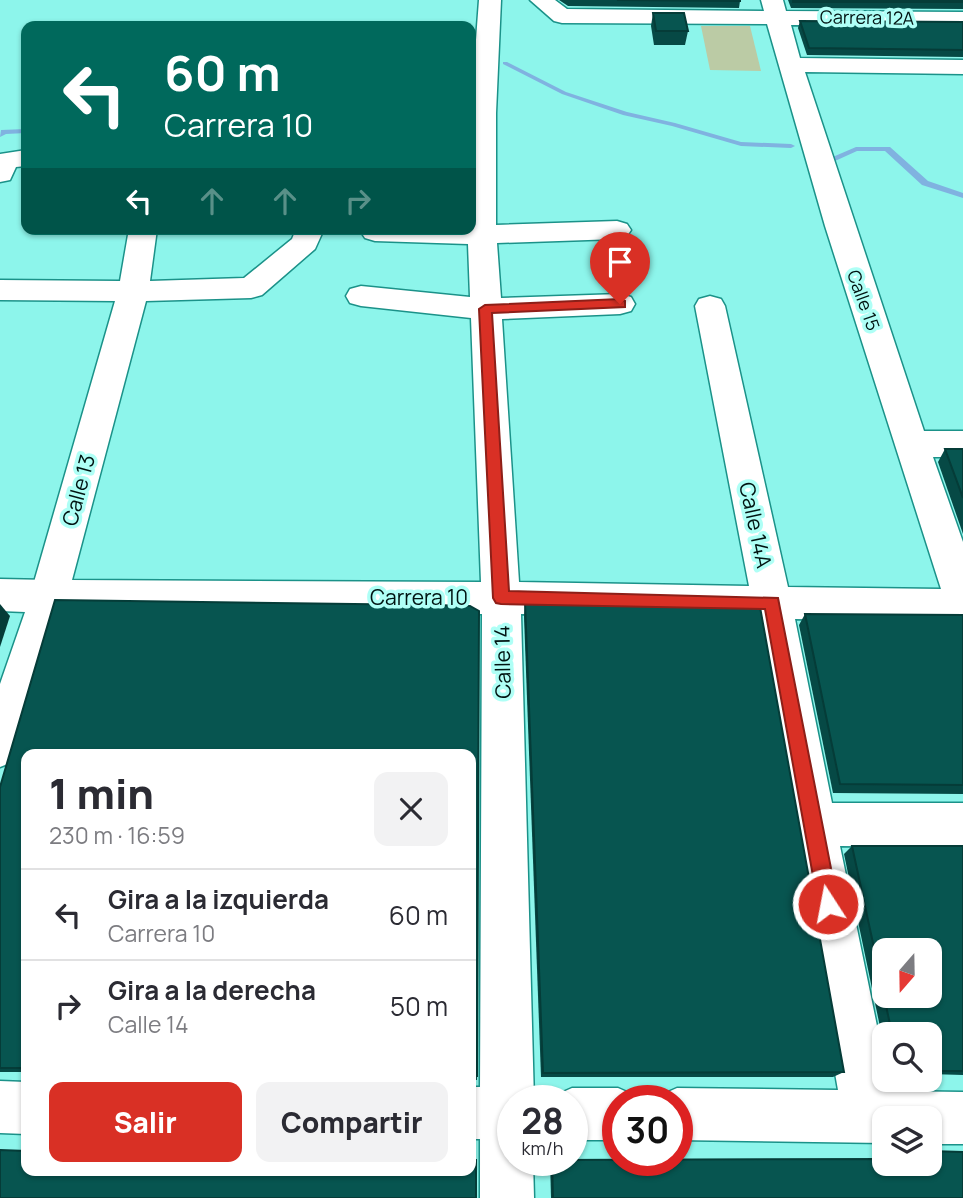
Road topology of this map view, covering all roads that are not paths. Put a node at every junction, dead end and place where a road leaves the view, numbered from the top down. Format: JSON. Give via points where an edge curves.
{"nodes":[{"id":1,"x":491,"y":0,"type":"edge"},
{"id":2,"x":541,"y":0,"type":"edge"},
{"id":3,"x":774,"y":8,"type":"edge"},
{"id":4,"x":963,"y":19,"type":"edge"},
{"id":5,"x":791,"y":65,"type":"junction"},
{"id":6,"x":963,"y":67,"type":"edge"},
{"id":7,"x":477,"y":112,"type":"edge"},
{"id":8,"x":617,"y":230,"type":"dead end"},
{"id":9,"x":142,"y":235,"type":"edge"},
{"id":10,"x":308,"y":235,"type":"edge"},
{"id":11,"x":476,"y":235,"type":"edge"},
{"id":12,"x":482,"y":235,"type":"junction"},
{"id":13,"x":0,"y":289,"type":"edge"},
{"id":14,"x":133,"y":291,"type":"junction"},
{"id":15,"x":361,"y":296,"type":"dead end"},
{"id":16,"x":620,"y":304,"type":"dead end"},
{"id":17,"x":710,"y":306,"type":"dead end"},
{"id":18,"x":485,"y":309,"type":"junction"},
{"id":19,"x":912,"y":444,"type":"junction"},
{"id":20,"x":963,"y":444,"type":"edge"},
{"id":21,"x":0,"y":595,"type":"edge"},
{"id":22,"x":49,"y":596,"type":"junction"},
{"id":23,"x":501,"y":598,"type":"junction"},
{"id":24,"x":963,"y":598,"type":"edge"},
{"id":25,"x":772,"y":603,"type":"junction"},
{"id":26,"x":963,"y":606,"type":"edge"},
{"id":27,"x":0,"y":747,"type":"edge"},
{"id":28,"x":813,"y":824,"type":"junction"},
{"id":29,"x":963,"y":825,"type":"edge"},
{"id":30,"x":497,"y":1085,"type":"edge"},
{"id":31,"x":0,"y":1107,"type":"edge"},
{"id":32,"x":21,"y":1108,"type":"edge"},
{"id":33,"x":693,"y":1114,"type":"edge"},
{"id":34,"x":869,"y":1116,"type":"junction"},
{"id":35,"x":963,"y":1118,"type":"edge"},
{"id":36,"x":504,"y":1176,"type":"edge"},
{"id":37,"x":507,"y":1198,"type":"edge"}],
"edges":[{"from":1,"to":7,"type":"street","name":"Calle 14"},
{"from":2,"to":3,"type":"street","name":"Carrera 12A","via":[[562,16]]},
{"from":3,"to":4,"type":"street","name":"Carrera 12A"},
{"from":3,"to":5,"type":"street","name":"Calle 15"},
{"from":5,"to":6,"type":"street"},
{"from":5,"to":19,"type":"street","name":"Calle 15","via":[[850,263]]},
{"from":7,"to":12,"type":"street","name":"Calle 14"},
{"from":8,"to":12,"type":"street"},
{"from":9,"to":14,"type":"street","name":"Calle 13"},
{"from":10,"to":14,"type":"street","via":[[305,243],[251,288]]},
{"from":11,"to":12,"type":"street"},
{"from":12,"to":18,"type":"street","name":"Calle 14"},
{"from":13,"to":14,"type":"street"},
{"from":14,"to":22,"type":"street","name":"Calle 13"},
{"from":15,"to":18,"type":"street"},
{"from":16,"to":18,"type":"street"},
{"from":17,"to":25,"type":"street","name":"Calle 14A"},
{"from":18,"to":23,"type":"street","name":"Calle 14"},
{"from":19,"to":20,"type":"street"},
{"from":19,"to":24,"type":"street","name":"Calle 15"},
{"from":21,"to":22,"type":"street","name":"Carrera 10"},
{"from":22,"to":23,"type":"street","name":"Carrera 10"},
{"from":22,"to":27,"type":"street","name":"Calle 13"},
{"from":23,"to":25,"type":"street","name":"Carrera 10"},
{"from":23,"to":30,"type":"street","name":"Calle 14"},
{"from":25,"to":26,"type":"street","name":"Carrera 10"},
{"from":25,"to":28,"type":"street","name":"Calle 14A"},
{"from":28,"to":29,"type":"street"},
{"from":28,"to":34,"type":"street","name":"Calle 14A"},
{"from":31,"to":32,"type":"street"},
{"from":33,"to":34,"type":"street"},
{"from":34,"to":35,"type":"street"},
{"from":36,"to":37,"type":"street","name":"Calle 14"}]}
